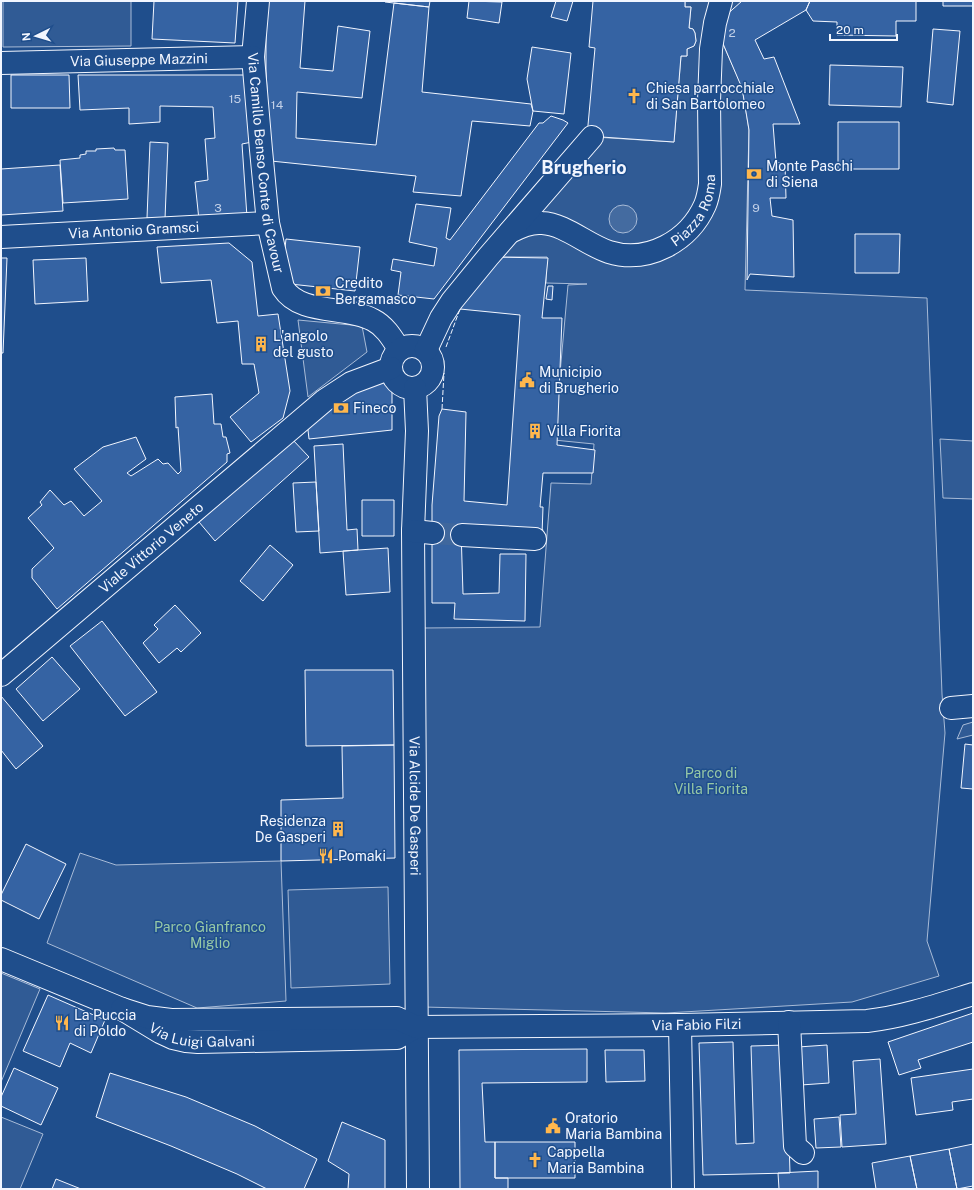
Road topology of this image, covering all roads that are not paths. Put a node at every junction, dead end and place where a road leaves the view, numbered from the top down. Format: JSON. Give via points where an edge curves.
{"nodes":[{"id":1,"x":258,"y":1,"type":"edge"},
{"id":2,"x":721,"y":1,"type":"edge"},
{"id":3,"x":253,"y":57,"type":"junction"},
{"id":4,"x":1,"y":63,"type":"edge"},
{"id":5,"x":592,"y":137,"type":"dead end"},
{"id":6,"x":268,"y":223,"type":"junction"},
{"id":7,"x":510,"y":232,"type":"junction"},
{"id":8,"x":1,"y":237,"type":"edge"},
{"id":9,"x":292,"y":298,"type":"junction"},
{"id":10,"x":298,"y":320,"type":"dead end"},
{"id":11,"x":426,"y":350,"type":"junction"},
{"id":12,"x":395,"y":358,"type":"junction"},
{"id":13,"x":415,"y":388,"type":"junction"},
{"id":14,"x":308,"y":397,"type":"dead end"},
{"id":15,"x":302,"y":420,"type":"junction"},
{"id":16,"x":462,"y":535,"type":"tunnel mouth"},
{"id":17,"x":535,"y":539,"type":"dead end"},
{"id":18,"x":1,"y":675,"type":"edge"},
{"id":19,"x":973,"y":706,"type":"edge"},
{"id":20,"x":951,"y":708,"type":"dead end"},
{"id":21,"x":1,"y":959,"type":"edge"},
{"id":22,"x":973,"y":994,"type":"edge"},
{"id":23,"x":790,"y":1022,"type":"junction"},
{"id":24,"x":680,"y":1025,"type":"junction"},
{"id":25,"x":416,"y":1027,"type":"junction"},
{"id":26,"x":803,"y":1153,"type":"dead end"},
{"id":27,"x":418,"y":1189,"type":"edge"},
{"id":28,"x":683,"y":1189,"type":"edge"}],
"edges":[{"from":1,"to":3,"type":"street","name":"Via Camillo Benso Conte di Cavour"},
{"from":2,"to":7,"type":"street","name":"Piazza Roma","via":[[711,49],[710,184],[703,209],[687,232],[654,252],[622,255],[550,224],[532,223]]},
{"from":3,"to":4,"type":"street","name":"Via Giuseppe Mazzini"},
{"from":3,"to":6,"type":"street","name":"Via Camillo Benso Conte di Cavour"},
{"from":5,"to":7,"type":"street"},
{"from":6,"to":8,"type":"street","name":"Via Antonio Gramsci"},
{"from":6,"to":9,"type":"street","name":"Via Camillo Benso Conte di Cavour","via":[[281,282],[286,293]]},
{"from":7,"to":11,"type":"street","via":[[452,301]]},
{"from":9,"to":10,"type":"street","name":"Via Camillo Benso Conte di Cavour"},
{"from":9,"to":12,"type":"street","via":[[309,305],[354,313],[374,320],[386,331]]},
{"from":11,"to":12,"type":"street","via":[[420,346],[406,346]]},
{"from":11,"to":13,"type":"street","via":[[431,355],[434,369],[432,376],[428,382]]},
{"from":12,"to":13,"type":"street","via":[[396,381],[408,388]]},
{"from":12,"to":15,"type":"street","name":"Viale Vittorio Veneto","via":[[341,389]]},
{"from":13,"to":25,"type":"street","name":"Via Alcide De Gasperi","via":[[423,532]]},
{"from":14,"to":15,"type":"street"},
{"from":15,"to":18,"type":"street","name":"Viale Vittorio Veneto"},
{"from":16,"to":17,"type":"street"},
{"from":19,"to":20,"type":"street"},
{"from":21,"to":25,"type":"street","name":"Via Luigi Galvani","via":[[122,1009],[160,1032],[186,1041],[398,1038]]},
{"from":22,"to":23,"type":"street","name":"Via Fabio Filzi","via":[[884,1019]]},
{"from":23,"to":24,"type":"street","name":"Via Fabio Filzi"},
{"from":23,"to":26,"type":"street","via":[[795,1146]]},
{"from":24,"to":25,"type":"street","name":"Via Fabio Filzi"},
{"from":24,"to":28,"type":"street"},
{"from":25,"to":27,"type":"street","name":"Via Alcide De Gasperi"}]}
